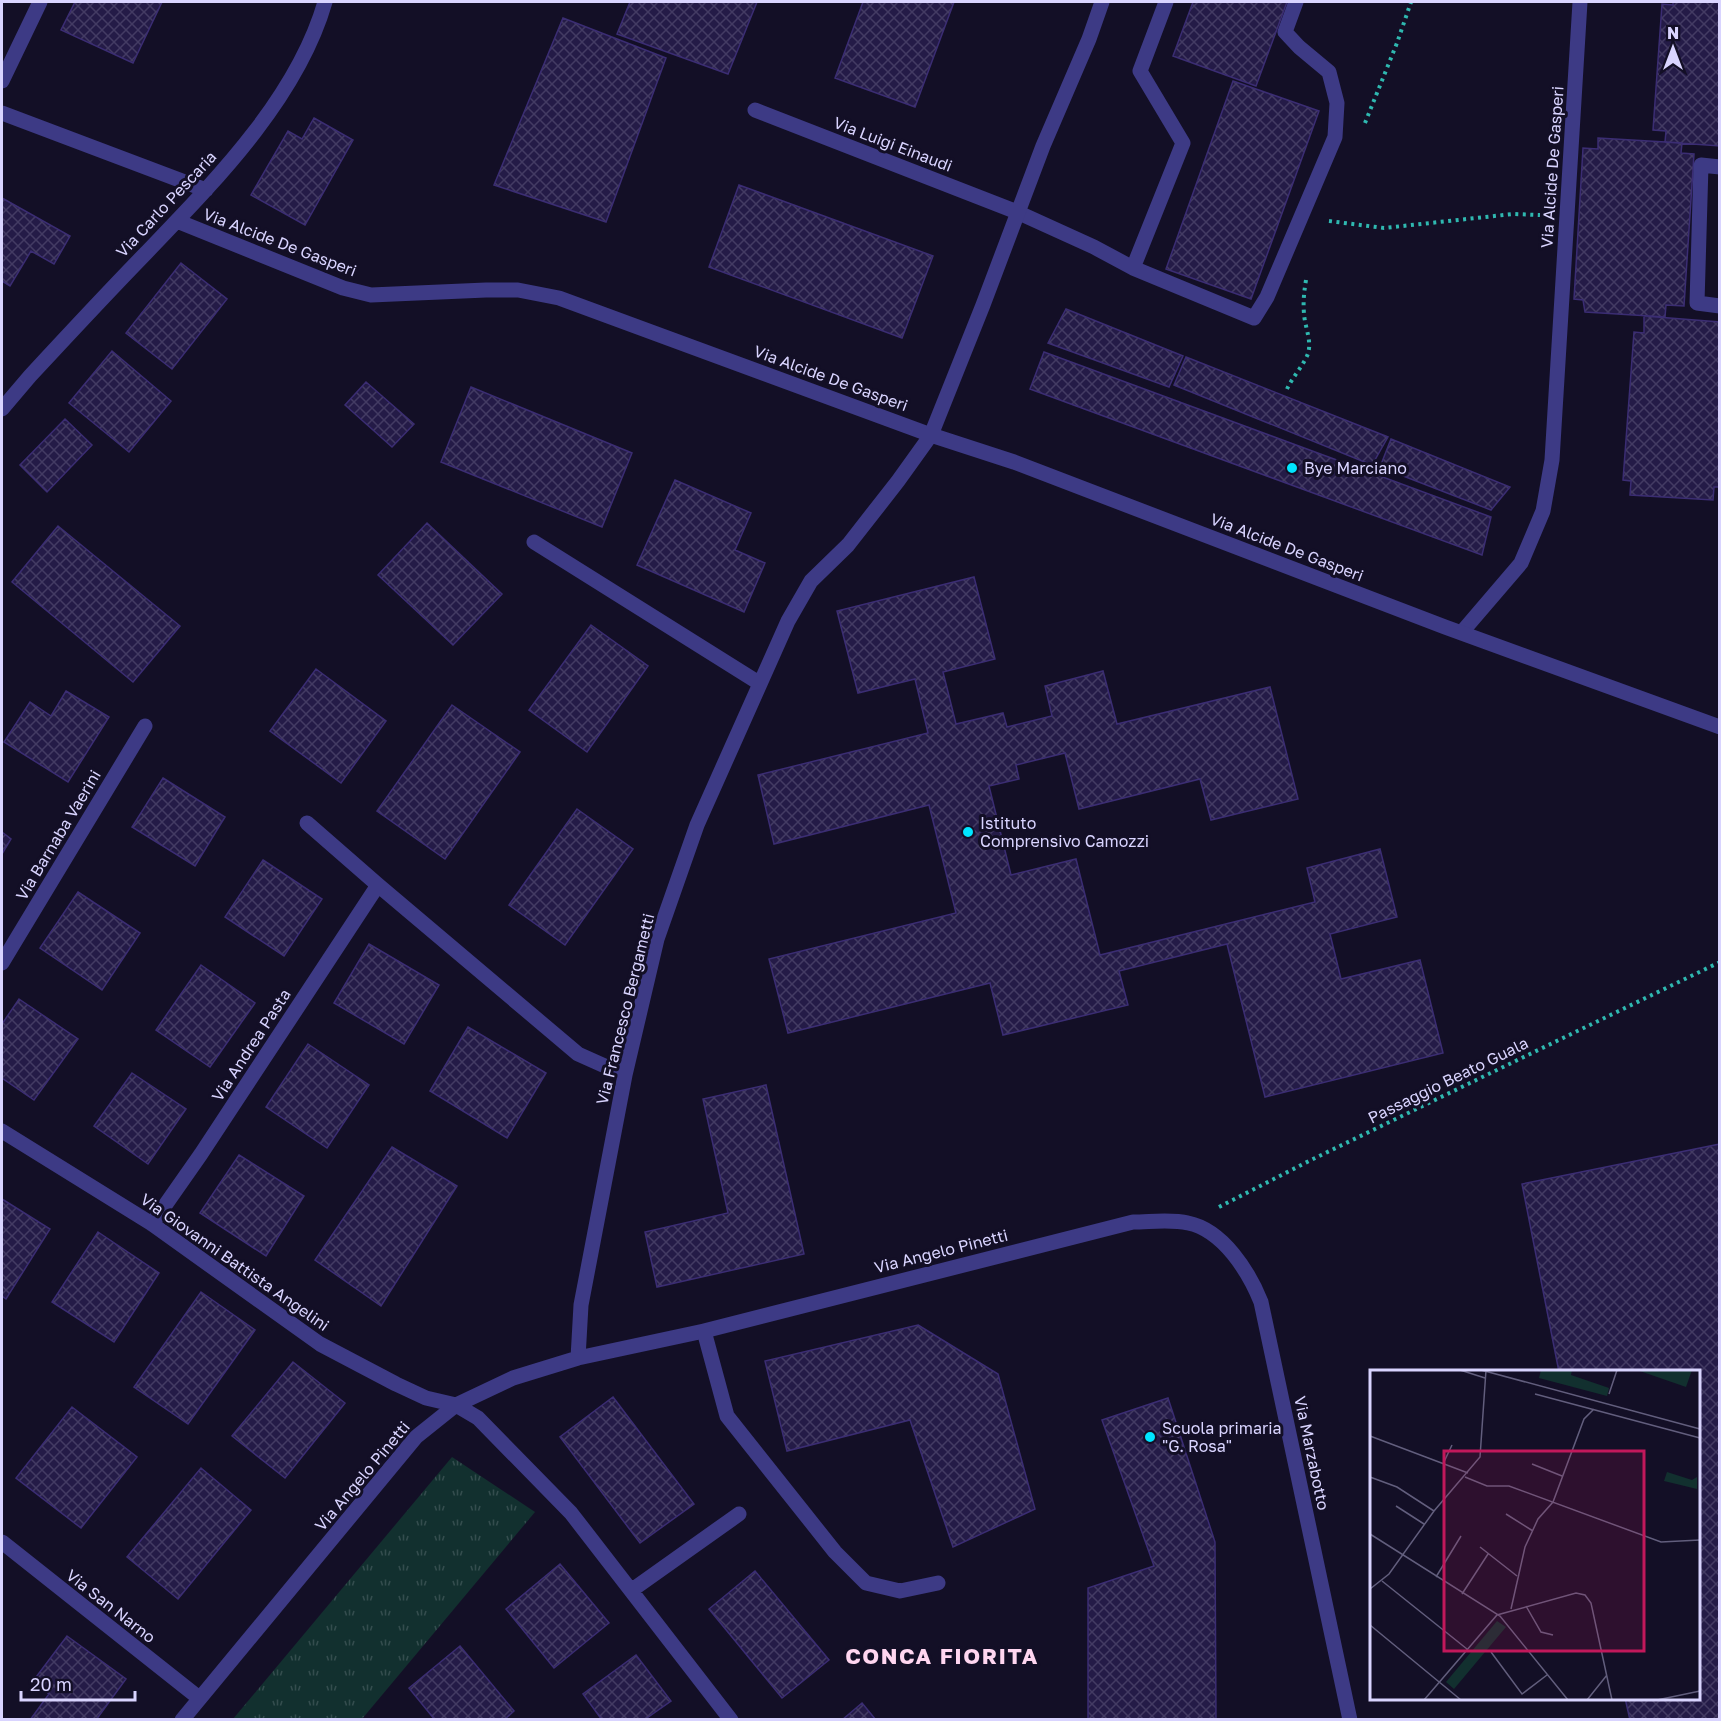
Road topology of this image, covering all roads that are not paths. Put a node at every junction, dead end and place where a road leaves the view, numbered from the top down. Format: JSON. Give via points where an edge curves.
{"nodes":[{"id":1,"x":40,"y":2,"type":"edge"},
{"id":2,"x":325,"y":2,"type":"edge"},
{"id":3,"x":1102,"y":2,"type":"edge"},
{"id":4,"x":1166,"y":2,"type":"edge"},
{"id":5,"x":1296,"y":2,"type":"edge"},
{"id":6,"x":1580,"y":2,"type":"edge"},
{"id":7,"x":2,"y":81,"type":"edge"},
{"id":8,"x":755,"y":110,"type":"dead end"},
{"id":9,"x":2,"y":113,"type":"edge"},
{"id":10,"x":1719,"y":167,"type":"edge"},
{"id":11,"x":206,"y":190,"type":"junction"},
{"id":12,"x":1017,"y":212,"type":"junction"},
{"id":13,"x":177,"y":221,"type":"junction"},
{"id":14,"x":1133,"y":268,"type":"junction"},
{"id":15,"x":1719,"y":306,"type":"edge"},
{"id":16,"x":2,"y":409,"type":"edge"},
{"id":17,"x":931,"y":435,"type":"junction"},
{"id":18,"x":534,"y":542,"type":"dead end"},
{"id":19,"x":1462,"y":632,"type":"junction"},
{"id":20,"x":759,"y":683,"type":"junction"},
{"id":21,"x":145,"y":726,"type":"dead end"},
{"id":22,"x":1719,"y":727,"type":"edge"},
{"id":23,"x":307,"y":823,"type":"dead end"},
{"id":24,"x":378,"y":885,"type":"junction"},
{"id":25,"x":2,"y":963,"type":"edge"},
{"id":26,"x":625,"y":1075,"type":"junction"},
{"id":27,"x":2,"y":1131,"type":"edge"},
{"id":28,"x":1189,"y":1223,"type":"joint"},
{"id":29,"x":152,"y":1224,"type":"junction"},
{"id":30,"x":704,"y":1331,"type":"junction"},
{"id":31,"x":578,"y":1358,"type":"junction"},
{"id":32,"x":456,"y":1405,"type":"junction"},
{"id":33,"x":739,"y":1514,"type":"dead end"},
{"id":34,"x":2,"y":1542,"type":"edge"},
{"id":35,"x":938,"y":1583,"type":"dead end"},
{"id":36,"x":632,"y":1590,"type":"junction"},
{"id":37,"x":199,"y":1698,"type":"junction"},
{"id":38,"x":182,"y":1719,"type":"edge"},
{"id":39,"x":731,"y":1719,"type":"edge"},
{"id":40,"x":1350,"y":1719,"type":"edge"}],
"edges":[{"from":1,"to":7,"type":"street"},
{"from":2,"to":11,"type":"street","name":"Via Carlo Pescaria","via":[[308,45],[277,101]]},
{"from":3,"to":12,"type":"street"},
{"from":4,"to":14,"type":"street","via":[[1140,71],[1183,143]]},
{"from":5,"to":14,"type":"street","via":[[1285,32],[1329,72],[1337,103],[1335,137],[1267,297],[1254,318]]},
{"from":6,"to":19,"type":"street","name":"Via Alcide De Gasperi","via":[[1552,460],[1543,511],[1521,563]]},
{"from":8,"to":12,"type":"street","name":"Via Luigi Einaudi"},
{"from":9,"to":11,"type":"street"},
{"from":10,"to":15,"type":"street","via":[[1701,165],[1697,303]]},
{"from":11,"to":13,"type":"street","name":"Via Carlo Pescaria"},
{"from":12,"to":14,"type":"street"},
{"from":12,"to":17,"type":"street"},
{"from":13,"to":16,"type":"street","name":"Via Carlo Pescaria"},
{"from":13,"to":17,"type":"street","name":"Via Alcide De Gasperi","via":[[343,288],[371,295],[508,290],[559,298]]},
{"from":17,"to":19,"type":"street","name":"Via Alcide De Gasperi","via":[[1014,462]]},
{"from":17,"to":20,"type":"street","name":"Via Francesco Bergametti","via":[[848,544],[811,581]]},
{"from":18,"to":20,"type":"street"},
{"from":19,"to":22,"type":"street","name":"Via Alcide De Gasperi"},
{"from":20,"to":26,"type":"street","name":"Via Francesco Bergametti","via":[[697,825],[657,939]]},
{"from":21,"to":25,"type":"street","name":"Via Barnaba Vaerini"},
{"from":23,"to":24,"type":"street"},
{"from":24,"to":26,"type":"street","via":[[578,1054]]},
{"from":24,"to":29,"type":"street","name":"Via Andrea Pasta"},
{"from":26,"to":31,"type":"street","name":"Via Francesco Bergametti","via":[[581,1305]]},
{"from":27,"to":29,"type":"street","name":"Via Giovanni Battista Angelini"},
{"from":28,"to":30,"type":"street","name":"Via Angelo Pinetti","via":[[1132,1222]]},
{"from":28,"to":40,"type":"street","name":"Via Marzabotto","via":[[1228,1248],[1245,1270],[1261,1302]]},
{"from":29,"to":32,"type":"street","name":"Via Giovanni Battista Angelini","via":[[320,1344],[426,1398]]},
{"from":30,"to":31,"type":"street","name":"Via Angelo Pinetti"},
{"from":30,"to":35,"type":"street","via":[[727,1416],[835,1552],[866,1583],[900,1591]]},
{"from":31,"to":32,"type":"street","name":"Via Angelo Pinetti","via":[[513,1378]]},
{"from":32,"to":36,"type":"street","name":"Via Giovanni Battista Angelini","via":[[478,1418],[571,1513]]},
{"from":32,"to":37,"type":"street","name":"Via Angelo Pinetti","via":[[416,1437]]},
{"from":33,"to":36,"type":"street"},
{"from":34,"to":37,"type":"street","name":"Via San Narno"},
{"from":36,"to":39,"type":"street","name":"Via Giovanni Battista Angelini"},
{"from":37,"to":38,"type":"street","name":"Via Angelo Pinetti"}]}
